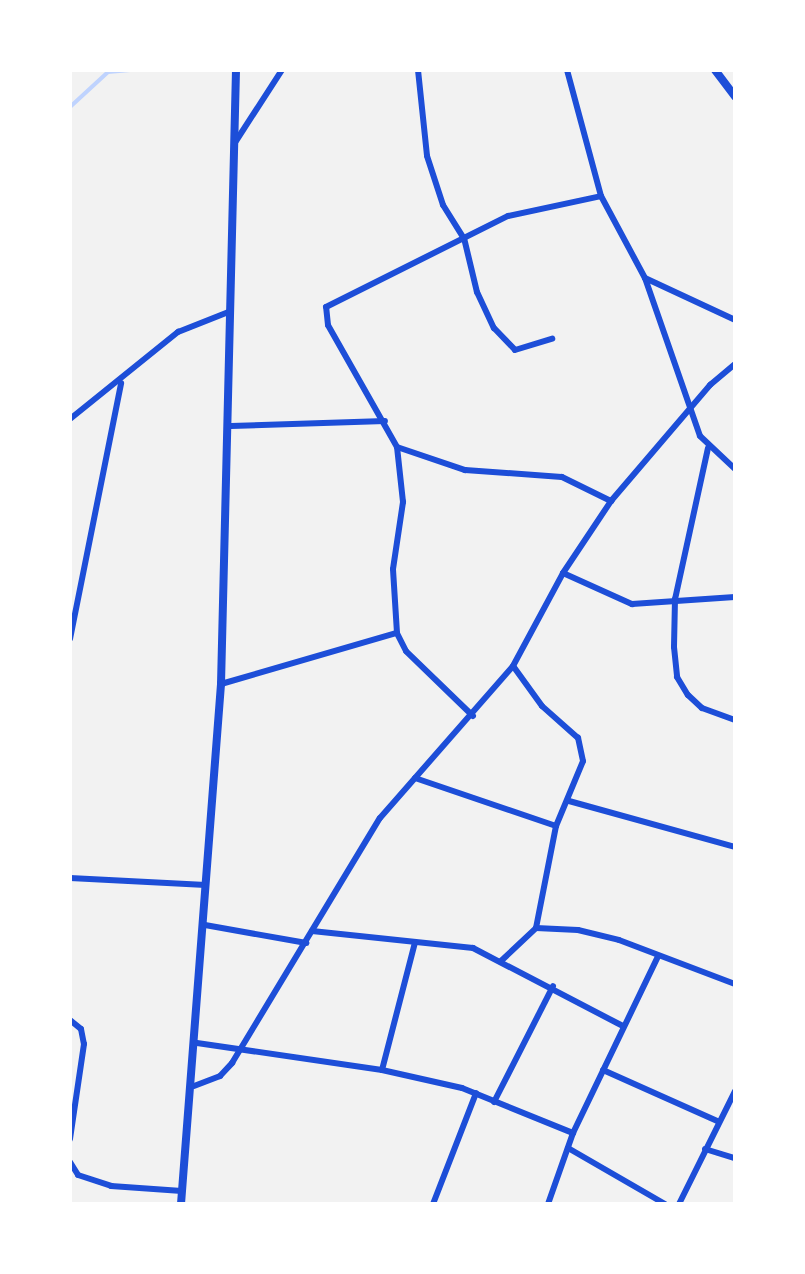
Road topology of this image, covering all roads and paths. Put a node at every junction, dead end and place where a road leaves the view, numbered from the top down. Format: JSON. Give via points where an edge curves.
{"nodes":[{"id":1,"x":236,"y":70,"type":"edge"},
{"id":2,"x":282,"y":70,"type":"edge"},
{"id":3,"x":418,"y":70,"type":"edge"},
{"id":4,"x":567,"y":70,"type":"edge"},
{"id":5,"x":715,"y":70,"type":"edge"},
{"id":6,"x":735,"y":97,"type":"edge"},
{"id":7,"x":236,"y":141,"type":"junction"},
{"id":8,"x":601,"y":196,"type":"junction"},
{"id":9,"x":464,"y":238,"type":"junction"},
{"id":10,"x":645,"y":278,"type":"junction"},
{"id":11,"x":231,"y":311,"type":"junction"},
{"id":12,"x":735,"y":320,"type":"edge"},
{"id":13,"x":552,"y":339,"type":"dead end"},
{"id":14,"x":735,"y":364,"type":"edge"},
{"id":15,"x":121,"y":383,"type":"junction"},
{"id":16,"x":691,"y":410,"type":"junction"},
{"id":17,"x":70,"y":419,"type":"edge"},
{"id":18,"x":385,"y":421,"type":"junction"},
{"id":19,"x":231,"y":426,"type":"junction"},
{"id":20,"x":397,"y":447,"type":"junction"},
{"id":21,"x":708,"y":448,"type":"junction"},
{"id":22,"x":735,"y":469,"type":"edge"},
{"id":23,"x":611,"y":501,"type":"junction"},
{"id":24,"x":563,"y":573,"type":"junction"},
{"id":25,"x":72,"y":597,"type":"edge"},
{"id":26,"x":735,"y":597,"type":"edge"},
{"id":27,"x":675,"y":599,"type":"junction"},
{"id":28,"x":397,"y":633,"type":"junction"},
{"id":29,"x":70,"y":639,"type":"edge"},
{"id":30,"x":513,"y":666,"type":"junction"},
{"id":31,"x":221,"y":684,"type":"junction"},
{"id":32,"x":473,"y":716,"type":"junction"},
{"id":33,"x":735,"y":720,"type":"edge"},
{"id":34,"x":415,"y":778,"type":"junction"},
{"id":35,"x":569,"y":801,"type":"junction"},
{"id":36,"x":556,"y":826,"type":"junction"},
{"id":37,"x":735,"y":847,"type":"edge"},
{"id":38,"x":70,"y":878,"type":"edge"},
{"id":39,"x":206,"y":885,"type":"junction"},
{"id":40,"x":205,"y":925,"type":"junction"},
{"id":41,"x":536,"y":928,"type":"junction"},
{"id":42,"x":312,"y":931,"type":"junction"},
{"id":43,"x":415,"y":942,"type":"junction"},
{"id":44,"x":306,"y":943,"type":"junction"},
{"id":45,"x":658,"y":956,"type":"junction"},
{"id":46,"x":501,"y":961,"type":"junction"},
{"id":47,"x":735,"y":984,"type":"edge"},
{"id":48,"x":553,"y":986,"type":"junction"},
{"id":49,"x":70,"y":1020,"type":"edge"},
{"id":50,"x":623,"y":1026,"type":"junction"},
{"id":51,"x":197,"y":1043,"type":"junction"},
{"id":52,"x":243,"y":1047,"type":"junction"},
{"id":53,"x":382,"y":1070,"type":"junction"},
{"id":54,"x":603,"y":1070,"type":"junction"},
{"id":55,"x":194,"y":1086,"type":"junction"},
{"id":56,"x":735,"y":1091,"type":"edge"},
{"id":57,"x":476,"y":1093,"type":"junction"},
{"id":58,"x":494,"y":1102,"type":"junction"},
{"id":59,"x":719,"y":1122,"type":"junction"},
{"id":60,"x":573,"y":1133,"type":"junction"},
{"id":61,"x":70,"y":1139,"type":"edge"},
{"id":62,"x":568,"y":1148,"type":"junction"},
{"id":63,"x":705,"y":1149,"type":"junction"},
{"id":64,"x":735,"y":1158,"type":"edge"},
{"id":65,"x":70,"y":1162,"type":"edge"},
{"id":66,"x":182,"y":1191,"type":"junction"},
{"id":67,"x":181,"y":1204,"type":"edge"},
{"id":68,"x":433,"y":1204,"type":"edge"},
{"id":69,"x":548,"y":1204,"type":"edge"},
{"id":70,"x":665,"y":1204,"type":"edge"},
{"id":71,"x":679,"y":1204,"type":"edge"}],
"edges":[{"from":1,"to":7,"type":"street"},
{"from":2,"to":7,"type":"street"},
{"from":3,"to":9,"type":"street","via":[[427,156],[443,205]]},
{"from":4,"to":8,"type":"street"},
{"from":5,"to":6,"type":"street"},
{"from":7,"to":11,"type":"street"},
{"from":8,"to":9,"type":"street","via":[[508,216]]},
{"from":8,"to":10,"type":"street"},
{"from":9,"to":13,"type":"street","via":[[477,292],[506,346],[523,350]]},
{"from":9,"to":18,"type":"street","via":[[326,307],[328,325]]},
{"from":10,"to":12,"type":"street"},
{"from":10,"to":16,"type":"street"},
{"from":11,"to":15,"type":"street","via":[[178,332]]},
{"from":11,"to":19,"type":"street"},
{"from":14,"to":16,"type":"street"},
{"from":15,"to":17,"type":"street"},
{"from":15,"to":25,"type":"street"},
{"from":16,"to":21,"type":"street"},
{"from":16,"to":23,"type":"street"},
{"from":18,"to":19,"type":"street"},
{"from":18,"to":20,"type":"street"},
{"from":19,"to":31,"type":"street"},
{"from":20,"to":23,"type":"street","via":[[465,470],[562,477]]},
{"from":20,"to":28,"type":"street","via":[[403,476],[391,606]]},
{"from":21,"to":22,"type":"street"},
{"from":21,"to":27,"type":"street"},
{"from":23,"to":24,"type":"street"},
{"from":24,"to":27,"type":"street","via":[[632,604]]},
{"from":24,"to":30,"type":"street"},
{"from":25,"to":29,"type":"street"},
{"from":26,"to":27,"type":"street"},
{"from":27,"to":33,"type":"street","via":[[677,677],[702,708]]},
{"from":28,"to":31,"type":"street"},
{"from":28,"to":32,"type":"street","via":[[406,651]]},
{"from":30,"to":32,"type":"street"},
{"from":30,"to":35,"type":"street","via":[[542,706],[581,744],[583,761]]},
{"from":31,"to":39,"type":"street"},
{"from":32,"to":34,"type":"street"},
{"from":34,"to":36,"type":"street"},
{"from":34,"to":42,"type":"street","via":[[357,851]]},
{"from":35,"to":36,"type":"street"},
{"from":35,"to":37,"type":"street"},
{"from":36,"to":41,"type":"street"},
{"from":38,"to":39,"type":"street"},
{"from":39,"to":40,"type":"street"},
{"from":40,"to":44,"type":"street"},
{"from":40,"to":51,"type":"street"},
{"from":41,"to":45,"type":"street","via":[[578,930]]},
{"from":41,"to":46,"type":"street"},
{"from":42,"to":43,"type":"street"},
{"from":42,"to":44,"type":"street"},
{"from":43,"to":46,"type":"street","via":[[473,948]]},
{"from":43,"to":53,"type":"street"},
{"from":44,"to":52,"type":"street"},
{"from":45,"to":47,"type":"street"},
{"from":45,"to":50,"type":"street"},
{"from":46,"to":48,"type":"street"},
{"from":48,"to":50,"type":"street"},
{"from":48,"to":58,"type":"street"},
{"from":49,"to":61,"type":"street","via":[[81,1029],[84,1044]]},
{"from":50,"to":54,"type":"street"},
{"from":51,"to":52,"type":"street"},
{"from":51,"to":55,"type":"street"},
{"from":52,"to":53,"type":"street"},
{"from":52,"to":55,"type":"street","via":[[220,1076]]},
{"from":53,"to":57,"type":"street"},
{"from":54,"to":59,"type":"street"},
{"from":54,"to":60,"type":"street"},
{"from":55,"to":66,"type":"street"},
{"from":56,"to":59,"type":"street"},
{"from":57,"to":58,"type":"street"},
{"from":57,"to":68,"type":"street"},
{"from":58,"to":60,"type":"street"},
{"from":59,"to":63,"type":"street"},
{"from":60,"to":62,"type":"street"},
{"from":62,"to":69,"type":"street"},
{"from":62,"to":70,"type":"street"},
{"from":63,"to":64,"type":"street"},
{"from":63,"to":71,"type":"street"},
{"from":65,"to":66,"type":"street","via":[[78,1175],[111,1186]]},
{"from":66,"to":67,"type":"street"}]}
